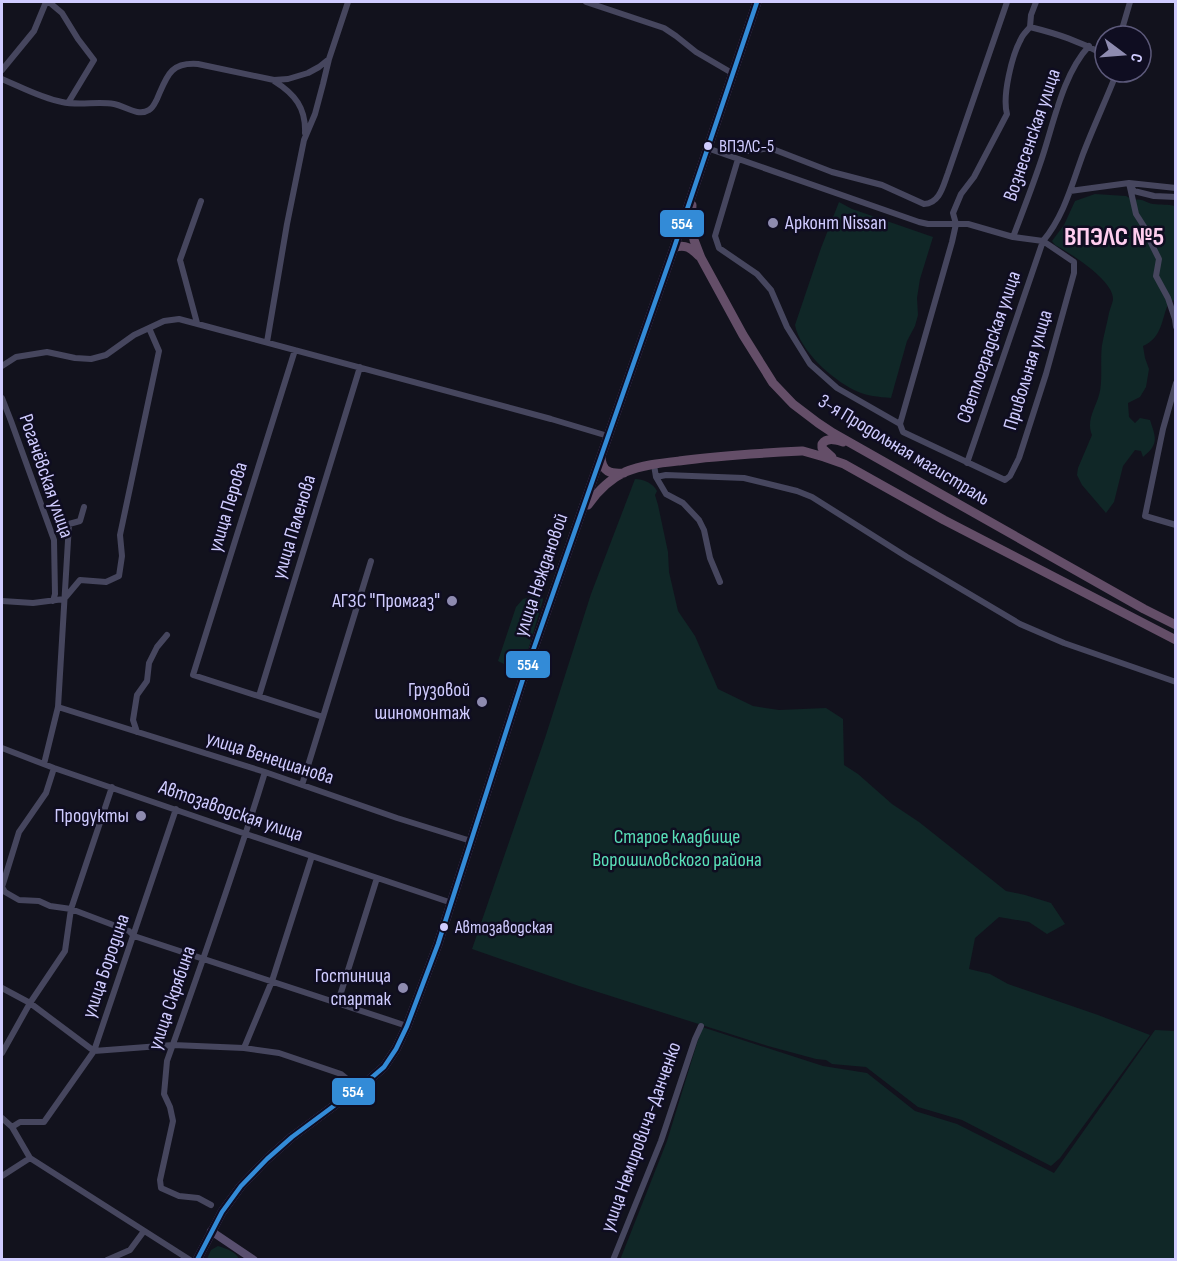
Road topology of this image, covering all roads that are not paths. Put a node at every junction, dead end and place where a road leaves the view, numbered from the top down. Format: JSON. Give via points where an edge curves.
{"nodes":[{"id":1,"x":48,"y":2,"type":"edge"},
{"id":2,"x":348,"y":2,"type":"edge"},
{"id":3,"x":586,"y":2,"type":"edge"},
{"id":4,"x":757,"y":2,"type":"edge"},
{"id":5,"x":1007,"y":2,"type":"edge"},
{"id":6,"x":1036,"y":2,"type":"edge"},
{"id":7,"x":1130,"y":2,"type":"edge"},
{"id":8,"x":1124,"y":24,"type":"edge"},
{"id":9,"x":1030,"y":27,"type":"junction"},
{"id":10,"x":1089,"y":46,"type":"junction"},
{"id":11,"x":1093,"y":48,"type":"edge"},
{"id":12,"x":329,"y":59,"type":"junction"},
{"id":13,"x":2,"y":70,"type":"edge"},
{"id":14,"x":732,"y":73,"type":"junction"},
{"id":15,"x":2,"y":79,"type":"edge"},
{"id":16,"x":274,"y":80,"type":"junction"},
{"id":17,"x":1112,"y":84,"type":"edge"},
{"id":18,"x":68,"y":103,"type":"junction"},
{"id":19,"x":304,"y":140,"type":"junction"},
{"id":20,"x":707,"y":148,"type":"junction"},
{"id":21,"x":749,"y":151,"type":"dead end"},
{"id":22,"x":738,"y":159,"type":"junction"},
{"id":23,"x":1129,"y":183,"type":"junction"},
{"id":24,"x":1176,"y":188,"type":"edge"},
{"id":25,"x":1070,"y":191,"type":"junction"},
{"id":26,"x":693,"y":192,"type":"junction"},
{"id":27,"x":1176,"y":197,"type":"edge"},
{"id":28,"x":201,"y":201,"type":"dead end"},
{"id":29,"x":956,"y":224,"type":"junction"},
{"id":30,"x":1013,"y":237,"type":"junction"},
{"id":31,"x":1043,"y":242,"type":"junction"},
{"id":32,"x":674,"y":248,"type":"junction"},
{"id":33,"x":701,"y":258,"type":"junction"},
{"id":34,"x":196,"y":323,"type":"junction"},
{"id":35,"x":1176,"y":327,"type":"edge"},
{"id":36,"x":149,"y":328,"type":"junction"},
{"id":37,"x":267,"y":342,"type":"junction"},
{"id":38,"x":295,"y":350,"type":"junction"},
{"id":39,"x":2,"y":366,"type":"edge"},
{"id":40,"x":360,"y":368,"type":"junction"},
{"id":41,"x":1176,"y":383,"type":"edge"},
{"id":42,"x":2,"y":398,"type":"edge"},
{"id":43,"x":818,"y":423,"type":"junction"},
{"id":44,"x":900,"y":424,"type":"junction"},
{"id":45,"x":608,"y":436,"type":"junction"},
{"id":46,"x":854,"y":445,"type":"junction"},
{"id":47,"x":803,"y":451,"type":"junction"},
{"id":48,"x":601,"y":457,"type":"junction"},
{"id":49,"x":967,"y":463,"type":"junction"},
{"id":50,"x":843,"y":464,"type":"junction"},
{"id":51,"x":654,"y":465,"type":"junction"},
{"id":52,"x":624,"y":473,"type":"junction"},
{"id":53,"x":656,"y":477,"type":"junction"},
{"id":54,"x":84,"y":507,"type":"dead end"},
{"id":55,"x":581,"y":515,"type":"junction"},
{"id":56,"x":1176,"y":525,"type":"edge"},
{"id":57,"x":371,"y":561,"type":"dead end"},
{"id":58,"x":720,"y":582,"type":"dead end"},
{"id":59,"x":64,"y":599,"type":"junction"},
{"id":60,"x":2,"y":601,"type":"edge"},
{"id":61,"x":53,"y":601,"type":"junction"},
{"id":62,"x":1176,"y":625,"type":"edge"},
{"id":63,"x":167,"y":635,"type":"dead end"},
{"id":64,"x":1176,"y":640,"type":"edge"},
{"id":65,"x":1176,"y":682,"type":"edge"},
{"id":66,"x":259,"y":696,"type":"junction"},
{"id":67,"x":58,"y":707,"type":"junction"},
{"id":68,"x":323,"y":717,"type":"junction"},
{"id":69,"x":137,"y":732,"type":"junction"},
{"id":70,"x":2,"y":748,"type":"edge"},
{"id":71,"x":44,"y":764,"type":"junction"},
{"id":72,"x":54,"y":768,"type":"junction"},
{"id":73,"x":265,"y":772,"type":"junction"},
{"id":74,"x":302,"y":785,"type":"junction"},
{"id":75,"x":112,"y":787,"type":"junction"},
{"id":76,"x":176,"y":809,"type":"junction"},
{"id":77,"x":246,"y":834,"type":"junction"},
{"id":78,"x":471,"y":841,"type":"junction"},
{"id":79,"x":312,"y":856,"type":"junction"},
{"id":80,"x":377,"y":878,"type":"junction"},
{"id":81,"x":2,"y":887,"type":"edge"},
{"id":82,"x":452,"y":903,"type":"junction"},
{"id":83,"x":71,"y":909,"type":"junction"},
{"id":84,"x":134,"y":936,"type":"junction"},
{"id":85,"x":204,"y":958,"type":"junction"},
{"id":86,"x":272,"y":981,"type":"junction"},
{"id":87,"x":2,"y":988,"type":"edge"},
{"id":88,"x":338,"y":1002,"type":"junction"},
{"id":89,"x":30,"y":1003,"type":"junction"},
{"id":90,"x":407,"y":1026,"type":"junction"},
{"id":91,"x":701,"y":1026,"type":"dead end"},
{"id":92,"x":173,"y":1045,"type":"junction"},
{"id":93,"x":244,"y":1048,"type":"junction"},
{"id":94,"x":94,"y":1051,"type":"junction"},
{"id":95,"x":2,"y":1053,"type":"edge"},
{"id":96,"x":358,"y":1088,"type":"junction"},
{"id":97,"x":2,"y":1118,"type":"edge"},
{"id":98,"x":12,"y":1127,"type":"junction"},
{"id":99,"x":30,"y":1158,"type":"junction"},
{"id":100,"x":2,"y":1176,"type":"edge"},
{"id":101,"x":211,"y":1205,"type":"dead end"},
{"id":102,"x":144,"y":1231,"type":"junction"},
{"id":103,"x":212,"y":1231,"type":"junction"},
{"id":104,"x":107,"y":1260,"type":"edge"},
{"id":105,"x":190,"y":1260,"type":"edge"},
{"id":106,"x":197,"y":1260,"type":"edge"},
{"id":107,"x":254,"y":1260,"type":"edge"},
{"id":108,"x":613,"y":1260,"type":"edge"}],
"edges":[{"from":1,"to":13,"type":"street","via":[[34,31]]},
{"from":1,"to":18,"type":"street","via":[[62,12],[94,60]]},
{"from":2,"to":12,"type":"street"},
{"from":3,"to":14,"type":"street","via":[[664,28]]},
{"from":4,"to":14,"type":"highway","name":"улица Неждановой"},
{"from":5,"to":21,"type":"street","via":[[948,173],[931,204],[770,148]]},
{"from":6,"to":9,"type":"street"},
{"from":7,"to":8,"type":"street"},
{"from":9,"to":10,"type":"street"},
{"from":9,"to":29,"type":"street","via":[[1020,39],[1010,70],[1007,114],[961,194],[953,213]]},
{"from":10,"to":11,"type":"street"},
{"from":10,"to":30,"type":"street","name":"Вознесенская улица","via":[[1069,75]]},
{"from":12,"to":16,"type":"street","via":[[308,73]]},
{"from":12,"to":19,"type":"street"},
{"from":14,"to":20,"type":"highway","name":"улица Неждановой"},
{"from":15,"to":18,"type":"street"},
{"from":16,"to":18,"type":"street","via":[[187,63],[180,64],[166,78],[148,111],[142,113],[112,103]]},
{"from":16,"to":19,"type":"street","via":[[287,89],[303,111]]},
{"from":17,"to":25,"type":"street","name":"Светлоградская улица"},
{"from":19,"to":37,"type":"street"},
{"from":20,"to":22,"type":"street"},
{"from":20,"to":26,"type":"highway","name":"улица Неждановой"},
{"from":22,"to":29,"type":"street","via":[[919,222]]},
{"from":22,"to":44,"type":"street","via":[[715,236],[719,248],[757,274],[771,290],[787,327],[810,364],[837,388]]},
{"from":23,"to":24,"type":"street"},
{"from":23,"to":25,"type":"street"},
{"from":23,"to":27,"type":"street","via":[[1134,191]]},
{"from":23,"to":35,"type":"street","via":[[1136,214],[1159,259],[1156,276],[1168,298]]},
{"from":25,"to":31,"type":"street","name":"Светлоградская улица"},
{"from":26,"to":32,"type":"highway","name":"улица Неждановой"},
{"from":26,"to":33,"type":"highway","name":"3-я Продольная магистраль","via":[[692,225]]},
{"from":28,"to":34,"type":"street","via":[[180,260]]},
{"from":29,"to":30,"type":"street"},
{"from":29,"to":44,"type":"street"},
{"from":30,"to":31,"type":"street"},
{"from":31,"to":49,"type":"street","name":"Светлоградская улица"},
{"from":31,"to":49,"type":"street","name":"Привольная улица","via":[[1074,262],[1074,273],[1018,458],[1005,480]]},
{"from":32,"to":33,"type":"highway","via":[[688,247]]},
{"from":32,"to":45,"type":"highway","name":"улица Неждановой"},
{"from":33,"to":43,"type":"highway","name":"3-я Продольная магистраль","via":[[773,383]]},
{"from":34,"to":36,"type":"street","via":[[179,319]]},
{"from":34,"to":37,"type":"street"},
{"from":36,"to":39,"type":"street","via":[[106,355],[91,359],[47,352],[16,357]]},
{"from":36,"to":59,"type":"street","via":[[159,351],[120,535],[119,576],[106,582],[80,580]]},
{"from":37,"to":38,"type":"street"},
{"from":38,"to":40,"type":"street"},
{"from":38,"to":66,"type":"street","name":"улица Перова","via":[[193,675]]},
{"from":40,"to":45,"type":"street"},
{"from":40,"to":66,"type":"street","name":"улица Паленова"},
{"from":41,"to":56,"type":"street","via":[[1145,516]]},
{"from":42,"to":61,"type":"street","name":"Рогачёвская улица","via":[[54,540]]},
{"from":43,"to":46,"type":"highway","name":"3-я Продольная магистраль"},
{"from":43,"to":47,"type":"highway","via":[[820,441]]},
{"from":44,"to":49,"type":"street","via":[[903,432]]},
{"from":45,"to":48,"type":"highway","name":"улица Неждановой"},
{"from":46,"to":50,"type":"highway","via":[[830,439],[822,444],[827,453]]},
{"from":46,"to":62,"type":"highway","name":"3-я Продольная магистраль"},
{"from":47,"to":50,"type":"highway","name":"3-я Продольная магистраль"},
{"from":47,"to":51,"type":"highway","name":"3-я Продольная магистраль"},
{"from":48,"to":52,"type":"highway","via":[[606,470]]},
{"from":48,"to":55,"type":"highway","name":"улица Неждановой"},
{"from":50,"to":64,"type":"highway","name":"3-я Продольная магистраль"},
{"from":51,"to":52,"type":"highway","name":"3-я Продольная магистраль"},
{"from":51,"to":53,"type":"street"},
{"from":52,"to":55,"type":"highway","via":[[602,488]]},
{"from":53,"to":58,"type":"street","via":[[666,494],[683,503],[699,520]]},
{"from":53,"to":65,"type":"street","via":[[744,478],[797,490],[1020,624]]},
{"from":54,"to":59,"type":"street","via":[[80,521],[69,524]]},
{"from":55,"to":78,"type":"highway","name":"улица Неждановой"},
{"from":57,"to":68,"type":"street"},
{"from":59,"to":61,"type":"street"},
{"from":59,"to":67,"type":"street"},
{"from":60,"to":61,"type":"street"},
{"from":63,"to":69,"type":"street","via":[[149,663],[147,681],[137,695],[133,720]]},
{"from":66,"to":68,"type":"street"},
{"from":67,"to":69,"type":"street","name":"улица Венецианова"},
{"from":67,"to":71,"type":"street"},
{"from":68,"to":74,"type":"street"},
{"from":69,"to":73,"type":"street","name":"улица Венецианова"},
{"from":70,"to":71,"type":"street","name":"Автозаводская улица"},
{"from":71,"to":72,"type":"street","name":"Автозаводская улица"},
{"from":72,"to":75,"type":"street","name":"Автозаводская улица"},
{"from":72,"to":81,"type":"street","via":[[46,793],[20,832]]},
{"from":73,"to":74,"type":"street","name":"улица Венецианова"},
{"from":73,"to":77,"type":"street","name":"улица Скрябина"},
{"from":74,"to":78,"type":"street","name":"улица Венецианова"},
{"from":75,"to":76,"type":"street","name":"Автозаводская улица"},
{"from":75,"to":83,"type":"street"},
{"from":76,"to":77,"type":"street","name":"Автозаводская улица"},
{"from":76,"to":84,"type":"street","name":"улица Бородина"},
{"from":77,"to":79,"type":"street","name":"Автозаводская улица"},
{"from":77,"to":85,"type":"street","name":"улица Скрябина"},
{"from":78,"to":82,"type":"highway","name":"улица Неждановой"},
{"from":79,"to":80,"type":"street","name":"Автозаводская улица"},
{"from":79,"to":86,"type":"street"},
{"from":80,"to":82,"type":"street","name":"Автозаводская улица"},
{"from":80,"to":88,"type":"street"},
{"from":81,"to":83,"type":"street","via":[[19,900]]},
{"from":82,"to":90,"type":"highway","name":"улица Неждановой"},
{"from":83,"to":84,"type":"street"},
{"from":83,"to":89,"type":"street","via":[[65,951]]},
{"from":84,"to":85,"type":"street"},
{"from":84,"to":94,"type":"street","name":"улица Бородина"},
{"from":85,"to":86,"type":"street"},
{"from":85,"to":92,"type":"street","name":"улица Скрябина"},
{"from":86,"to":88,"type":"street"},
{"from":86,"to":93,"type":"street"},
{"from":87,"to":89,"type":"street"},
{"from":88,"to":90,"type":"street"},
{"from":89,"to":94,"type":"street"},
{"from":89,"to":95,"type":"street"},
{"from":90,"to":96,"type":"highway","name":"улица Неждановой","via":[[384,1067]]},
{"from":91,"to":108,"type":"street","name":"улица Немировича-Данченко","via":[[661,1141]]},
{"from":92,"to":93,"type":"street"},
{"from":92,"to":94,"type":"street"},
{"from":92,"to":101,"type":"street","name":"улица Скрябина","via":[[167,1061],[164,1094],[173,1121],[161,1188]]},
{"from":93,"to":96,"type":"street","via":[[279,1053],[341,1074]]},
{"from":94,"to":98,"type":"street","name":"улица Бородина","via":[[44,1122],[20,1122]]},
{"from":96,"to":103,"type":"highway","name":"улица Неждановой","via":[[267,1159],[241,1186]]},
{"from":97,"to":98,"type":"street"},
{"from":98,"to":99,"type":"street"},
{"from":99,"to":100,"type":"street"},
{"from":99,"to":102,"type":"street"},
{"from":102,"to":104,"type":"street","via":[[130,1250]]},
{"from":102,"to":105,"type":"street"},
{"from":103,"to":106,"type":"highway","name":"улица Неждановой"},
{"from":103,"to":107,"type":"main road"}]}
